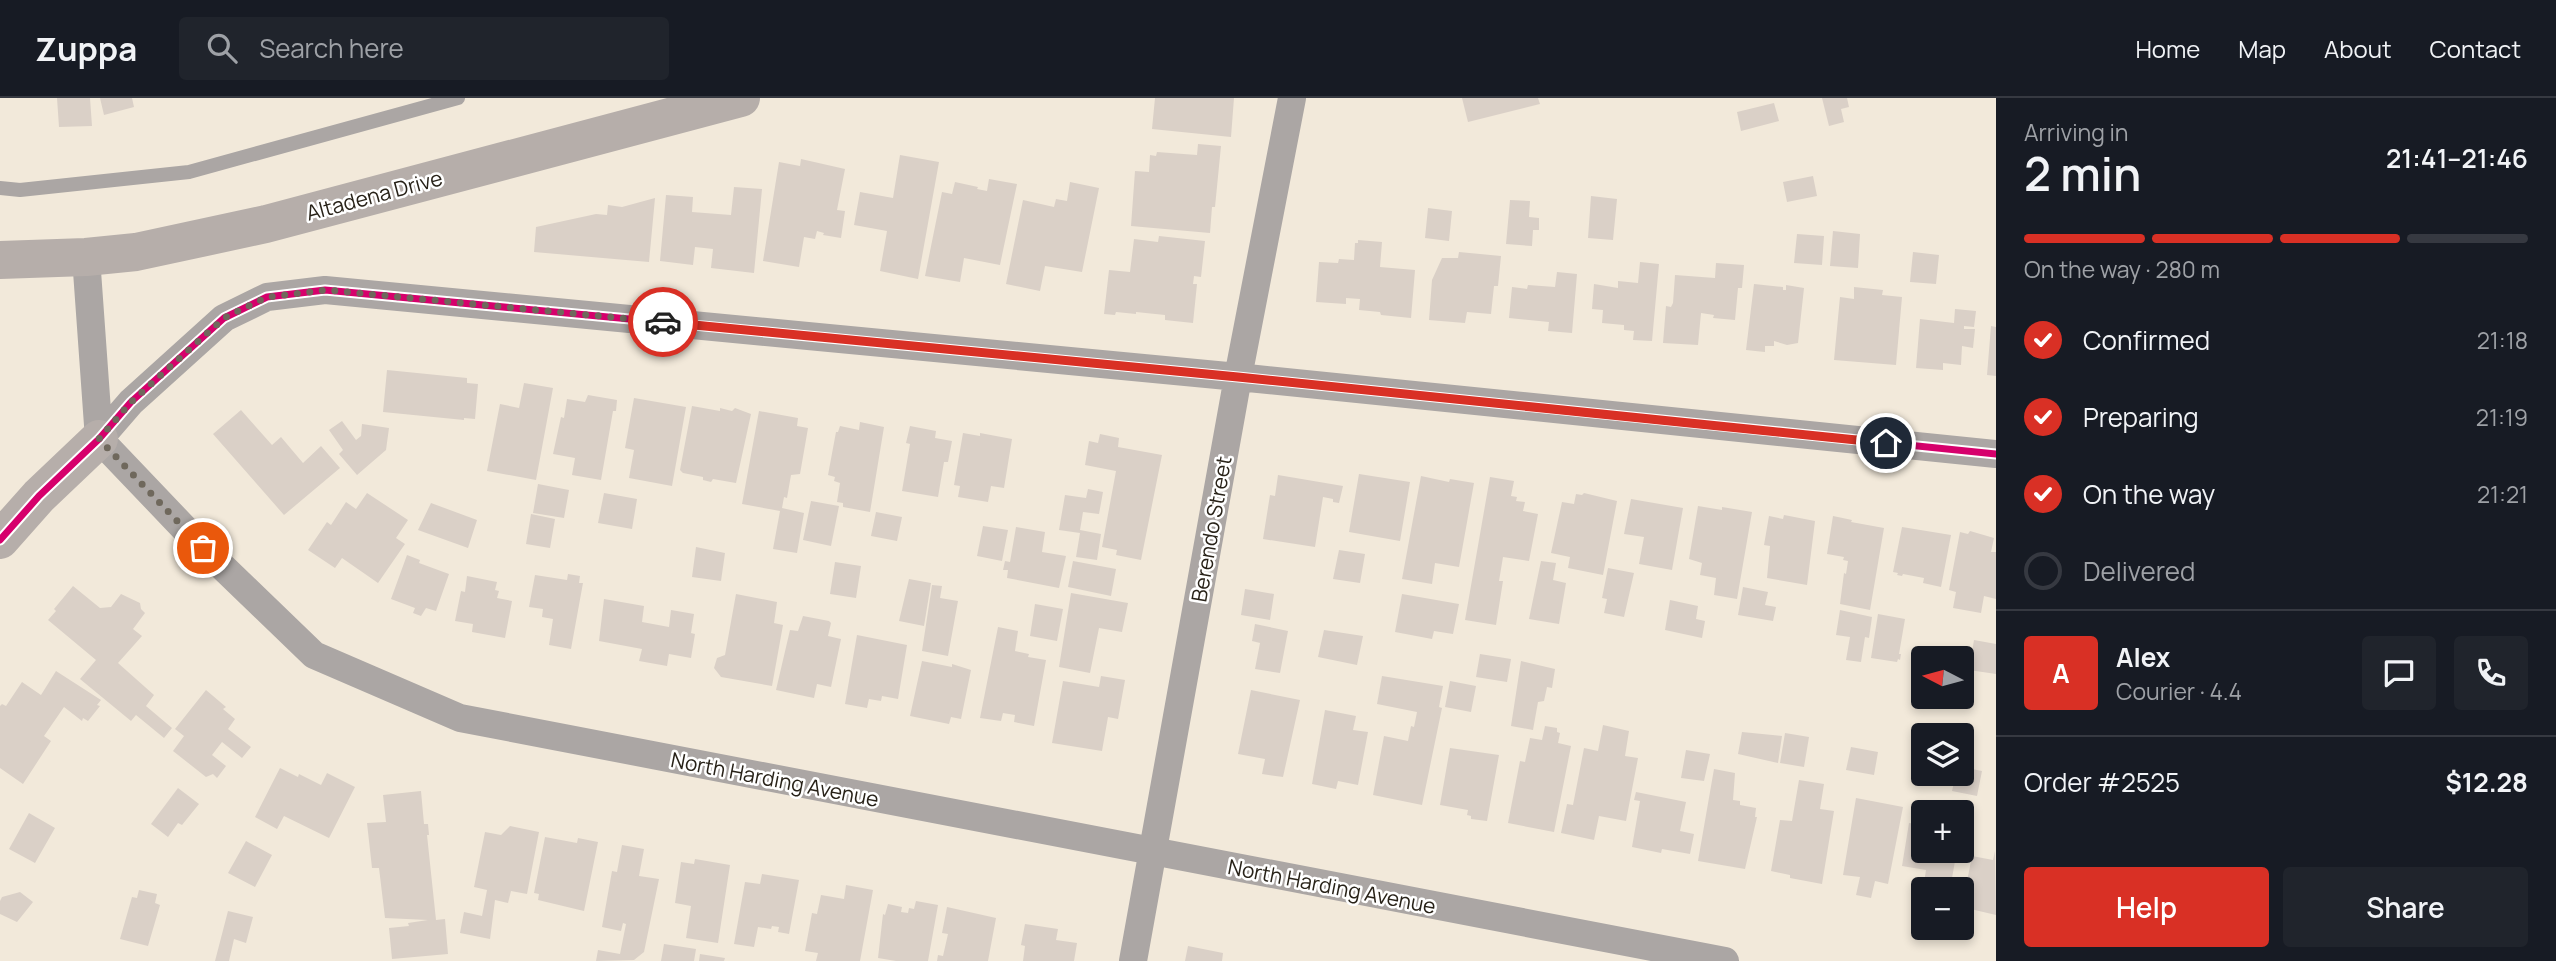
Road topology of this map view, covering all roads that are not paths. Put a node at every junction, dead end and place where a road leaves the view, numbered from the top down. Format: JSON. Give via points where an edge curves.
{"nodes":[{"id":1,"x":458,"y":98,"type":"edge"},
{"id":2,"x":741,"y":98,"type":"edge"},
{"id":3,"x":1292,"y":98,"type":"edge"},
{"id":4,"x":0,"y":188,"type":"edge"},
{"id":5,"x":86,"y":257,"type":"junction"},
{"id":6,"x":0,"y":260,"type":"edge"},
{"id":7,"x":1238,"y":377,"type":"junction"},
{"id":8,"x":99,"y":439,"type":"junction"},
{"id":9,"x":1996,"y":454,"type":"edge"},
{"id":10,"x":0,"y":540,"type":"edge"},
{"id":11,"x":1152,"y":852,"type":"junction"},
{"id":12,"x":1133,"y":961,"type":"edge"},
{"id":13,"x":1725,"y":961,"type":"edge"}],
"edges":[{"from":1,"to":4,"type":"lane","via":[[189,172],[20,190]]},
{"from":2,"to":5,"type":"main road","name":"Altadena Drive","via":[[265,224],[136,252]]},
{"from":3,"to":7,"type":"street","name":"Berendo Street"},
{"from":5,"to":6,"type":"main road","name":"Altadena Drive"},
{"from":5,"to":8,"type":"street"},
{"from":7,"to":8,"type":"street","via":[[326,290],[267,297],[224,318],[131,402]]},
{"from":7,"to":9,"type":"street"},
{"from":7,"to":11,"type":"street","name":"Berendo Street"},
{"from":8,"to":10,"type":"main road"},
{"from":8,"to":11,"type":"street","name":"North Harding Avenue","via":[[314,655],[460,718]]},
{"from":11,"to":12,"type":"street","name":"Berendo Street"},
{"from":11,"to":13,"type":"street","name":"North Harding Avenue"}]}
